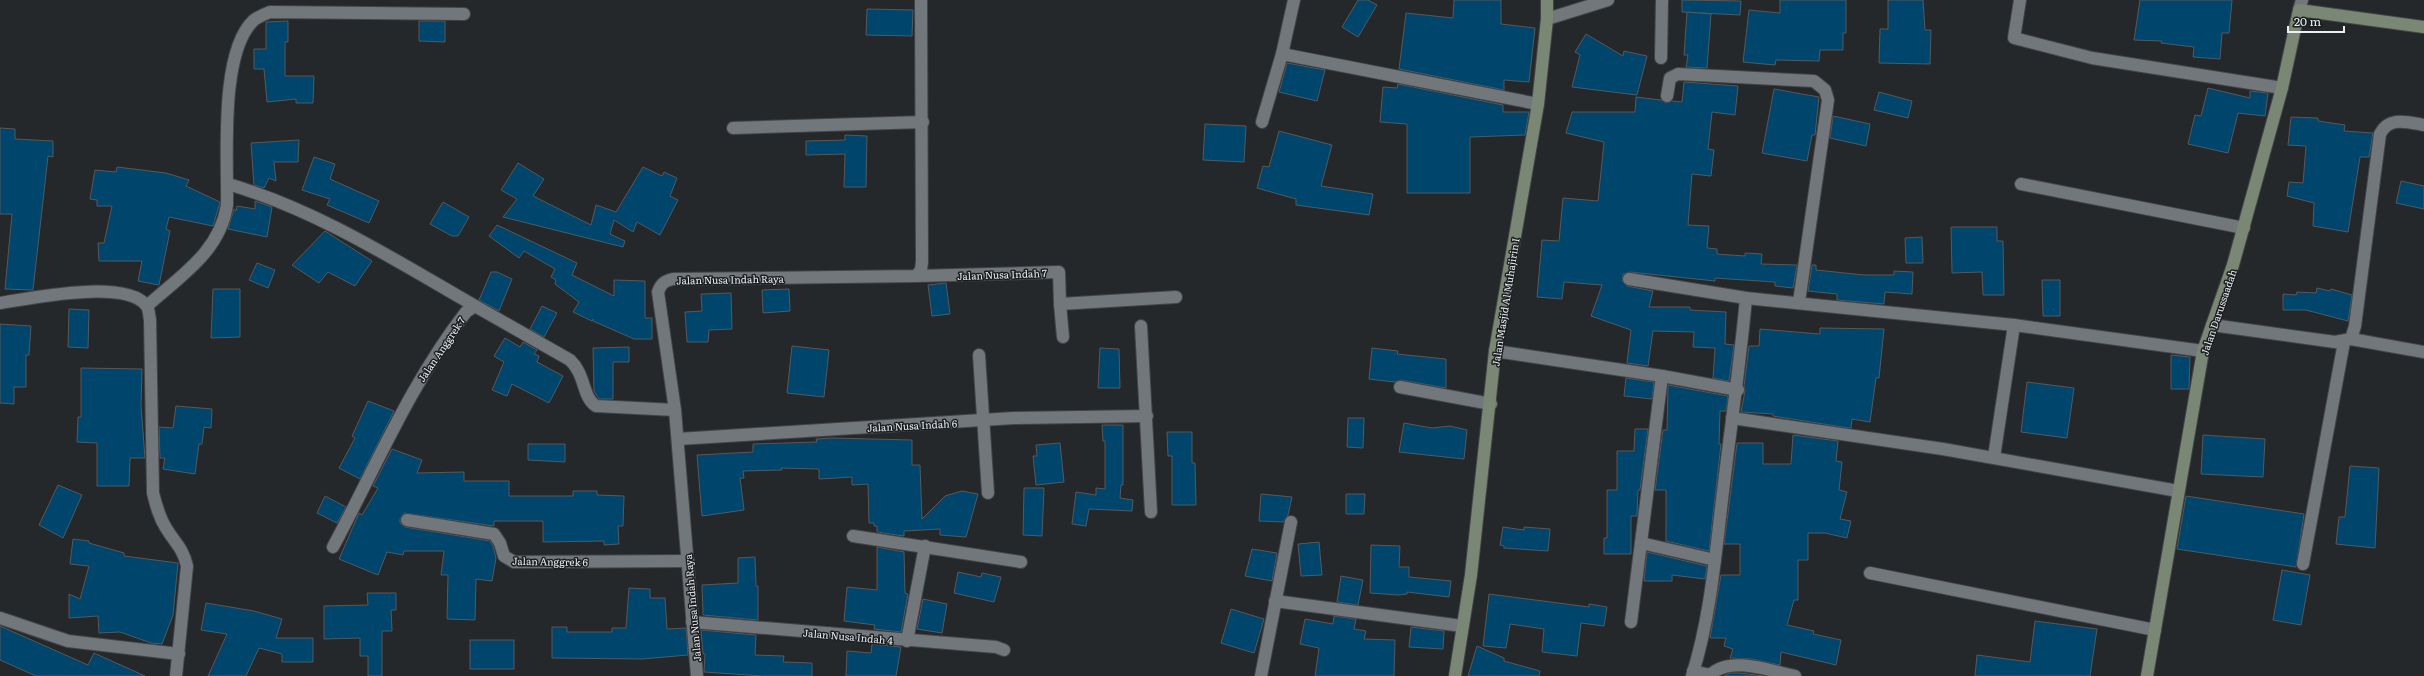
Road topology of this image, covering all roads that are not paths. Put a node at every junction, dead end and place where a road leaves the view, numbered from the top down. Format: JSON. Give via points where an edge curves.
{"nodes":[{"id":1,"x":921,"y":0,"type":"edge"},
{"id":2,"x":1294,"y":0,"type":"edge"},
{"id":3,"x":1546,"y":0,"type":"edge"},
{"id":4,"x":1608,"y":0,"type":"edge"},
{"id":5,"x":1662,"y":0,"type":"edge"},
{"id":6,"x":2020,"y":0,"type":"edge"},
{"id":7,"x":2300,"y":5,"type":"edge"},
{"id":8,"x":464,"y":14,"type":"dead end"},
{"id":9,"x":1547,"y":19,"type":"junction"},
{"id":10,"x":2424,"y":27,"type":"edge"},
{"id":11,"x":1282,"y":54,"type":"junction"},
{"id":12,"x":1661,"y":58,"type":"dead end"},
{"id":13,"x":2282,"y":88,"type":"junction"},
{"id":14,"x":1667,"y":96,"type":"dead end"},
{"id":15,"x":1538,"y":104,"type":"junction"},
{"id":16,"x":923,"y":122,"type":"junction"},
{"id":17,"x":1262,"y":122,"type":"dead end"},
{"id":18,"x":2424,"y":125,"type":"edge"},
{"id":19,"x":733,"y":128,"type":"dead end"},
{"id":20,"x":228,"y":184,"type":"junction"},
{"id":21,"x":2021,"y":184,"type":"dead end"},
{"id":22,"x":2244,"y":228,"type":"junction"},
{"id":23,"x":916,"y":276,"type":"junction"},
{"id":24,"x":1629,"y":279,"type":"dead end"},
{"id":25,"x":1176,"y":297,"type":"dead end"},
{"id":26,"x":1746,"y":298,"type":"junction"},
{"id":27,"x":1798,"y":302,"type":"junction"},
{"id":28,"x":0,"y":303,"type":"edge"},
{"id":29,"x":1060,"y":304,"type":"junction"},
{"id":30,"x":147,"y":306,"type":"junction"},
{"id":31,"x":475,"y":306,"type":"junction"},
{"id":32,"x":2212,"y":324,"type":"junction"},
{"id":33,"x":2014,"y":325,"type":"junction"},
{"id":34,"x":1141,"y":326,"type":"dead end"},
{"id":35,"x":1063,"y":337,"type":"dead end"},
{"id":36,"x":2347,"y":341,"type":"junction"},
{"id":37,"x":1495,"y":351,"type":"junction"},
{"id":38,"x":2203,"y":351,"type":"junction"},
{"id":39,"x":2424,"y":352,"type":"edge"},
{"id":40,"x":979,"y":355,"type":"dead end"},
{"id":41,"x":1662,"y":376,"type":"junction"},
{"id":42,"x":1400,"y":387,"type":"dead end"},
{"id":43,"x":1738,"y":390,"type":"junction"},
{"id":44,"x":1491,"y":404,"type":"junction"},
{"id":45,"x":675,"y":410,"type":"junction"},
{"id":46,"x":1147,"y":416,"type":"junction"},
{"id":47,"x":1732,"y":418,"type":"junction"},
{"id":48,"x":984,"y":420,"type":"junction"},
{"id":49,"x":678,"y":439,"type":"junction"},
{"id":50,"x":1994,"y":457,"type":"junction"},
{"id":51,"x":2178,"y":491,"type":"junction"},
{"id":52,"x":988,"y":493,"type":"dead end"},
{"id":53,"x":1151,"y":512,"type":"dead end"},
{"id":54,"x":406,"y":520,"type":"dead end"},
{"id":55,"x":1291,"y":522,"type":"dead end"},
{"id":56,"x":853,"y":536,"type":"dead end"},
{"id":57,"x":1641,"y":543,"type":"junction"},
{"id":58,"x":925,"y":546,"type":"junction"},
{"id":59,"x":333,"y":547,"type":"dead end"},
{"id":60,"x":1714,"y":560,"type":"junction"},
{"id":61,"x":688,"y":561,"type":"junction"},
{"id":62,"x":1021,"y":562,"type":"dead end"},
{"id":63,"x":2303,"y":564,"type":"dead end"},
{"id":64,"x":1870,"y":573,"type":"dead end"},
{"id":65,"x":1275,"y":601,"type":"junction"},
{"id":66,"x":0,"y":618,"type":"edge"},
{"id":67,"x":692,"y":622,"type":"junction"},
{"id":68,"x":1630,"y":622,"type":"dead end"},
{"id":69,"x":1462,"y":626,"type":"junction"},
{"id":70,"x":2155,"y":630,"type":"junction"},
{"id":71,"x":907,"y":641,"type":"junction"},
{"id":72,"x":1004,"y":650,"type":"dead end"},
{"id":73,"x":179,"y":654,"type":"junction"},
{"id":74,"x":1692,"y":674,"type":"edge"},
{"id":75,"x":176,"y":676,"type":"edge"},
{"id":76,"x":697,"y":676,"type":"edge"},
{"id":77,"x":1261,"y":676,"type":"edge"},
{"id":78,"x":1454,"y":676,"type":"edge"},
{"id":79,"x":1794,"y":676,"type":"edge"},
{"id":80,"x":2147,"y":676,"type":"edge"}],
"edges":[{"from":1,"to":16,"type":"street"},
{"from":2,"to":11,"type":"street"},
{"from":3,"to":9,"type":"street","name":"Jalan Masjid Al Muhajirin I"},
{"from":4,"to":9,"type":"street"},
{"from":5,"to":12,"type":"street"},
{"from":6,"to":13,"type":"street","via":[[2014,38],[2092,58]]},
{"from":7,"to":10,"type":"street"},
{"from":7,"to":13,"type":"street","name":"Jalan Darussaadah"},
{"from":8,"to":20,"type":"street","via":[[270,12],[254,20],[241,38],[232,62]]},
{"from":9,"to":15,"type":"street","name":"Jalan Masjid Al Muhajirin I"},
{"from":11,"to":15,"type":"street"},
{"from":11,"to":17,"type":"street"},
{"from":13,"to":22,"type":"street","name":"Jalan Darussaadah"},
{"from":14,"to":27,"type":"street","via":[[1670,78],[1678,74],[1814,81],[1825,90],[1828,100]]},
{"from":15,"to":37,"type":"street","name":"Jalan Masjid Al Muhajirin I"},
{"from":16,"to":19,"type":"street"},
{"from":16,"to":23,"type":"street","via":[[922,262],[921,270]]},
{"from":18,"to":36,"type":"street","via":[[2391,122],[2383,127],[2380,134],[2355,326]]},
{"from":20,"to":30,"type":"street","via":[[225,220],[209,250]]},
{"from":20,"to":31,"type":"street","via":[[279,201],[338,228]]},
{"from":21,"to":22,"type":"street"},
{"from":22,"to":32,"type":"street","name":"Jalan Darussaadah","via":[[2234,265]]},
{"from":23,"to":29,"type":"street","name":"Jalan Nusa Indah 7","via":[[1059,272]]},
{"from":23,"to":45,"type":"street","name":"Jalan Nusa Indah Raya","via":[[665,281],[658,292]]},
{"from":24,"to":26,"type":"street"},
{"from":25,"to":29,"type":"street"},
{"from":26,"to":27,"type":"street"},
{"from":26,"to":43,"type":"street"},
{"from":27,"to":33,"type":"street"},
{"from":28,"to":30,"type":"street","via":[[84,292],[122,293],[138,298]]},
{"from":29,"to":35,"type":"street"},
{"from":30,"to":73,"type":"street","via":[[150,320],[153,493],[158,513],[166,529],[184,552],[187,566]]},
{"from":31,"to":45,"type":"street","via":[[570,360],[579,368],[587,395],[596,406]]},
{"from":31,"to":59,"type":"street","name":"Jalan Anggrek 7","via":[[466,312],[426,368],[387,438],[364,490]]},
{"from":32,"to":36,"type":"street"},
{"from":32,"to":38,"type":"street","name":"Jalan Darussaadah"},
{"from":33,"to":38,"type":"street"},
{"from":33,"to":50,"type":"street"},
{"from":34,"to":46,"type":"street"},
{"from":36,"to":39,"type":"street"},
{"from":36,"to":63,"type":"street"},
{"from":37,"to":41,"type":"street"},
{"from":37,"to":44,"type":"street","name":"Jalan Masjid Al Muhajirin I"},
{"from":38,"to":51,"type":"street","name":"Jalan Darussaadah"},
{"from":40,"to":48,"type":"street"},
{"from":41,"to":43,"type":"street"},
{"from":41,"to":57,"type":"street"},
{"from":42,"to":44,"type":"street"},
{"from":43,"to":47,"type":"street"},
{"from":44,"to":69,"type":"street","name":"Jalan Masjid Al Muhajirin I"},
{"from":45,"to":49,"type":"street","name":"Jalan Nusa Indah Raya"},
{"from":46,"to":48,"type":"street","name":"Jalan Nusa Indah 6"},
{"from":46,"to":53,"type":"street"},
{"from":47,"to":50,"type":"street"},
{"from":47,"to":60,"type":"street"},
{"from":48,"to":49,"type":"street","name":"Jalan Nusa Indah 6"},
{"from":48,"to":52,"type":"street"},
{"from":49,"to":61,"type":"street","name":"Jalan Nusa Indah Raya"},
{"from":50,"to":51,"type":"street"},
{"from":51,"to":70,"type":"street","name":"Jalan Darussaadah"},
{"from":54,"to":61,"type":"street","name":"Jalan Anggrek 6","via":[[494,534],[504,556],[514,562]]},
{"from":55,"to":65,"type":"street"},
{"from":56,"to":58,"type":"street"},
{"from":57,"to":60,"type":"street"},
{"from":57,"to":68,"type":"street"},
{"from":58,"to":62,"type":"street"},
{"from":58,"to":71,"type":"street"},
{"from":60,"to":74,"type":"street","via":[[1701,649]]},
{"from":61,"to":67,"type":"street","name":"Jalan Nusa Indah Raya"},
{"from":64,"to":70,"type":"street"},
{"from":65,"to":69,"type":"street"},
{"from":65,"to":77,"type":"street"},
{"from":66,"to":73,"type":"street","via":[[68,641]]},
{"from":67,"to":71,"type":"street","name":"Jalan Nusa Indah 4"},
{"from":67,"to":76,"type":"street","name":"Jalan Nusa Indah Raya"},
{"from":69,"to":78,"type":"street","name":"Jalan Masjid Al Muhajirin I"},
{"from":70,"to":80,"type":"street","name":"Jalan Darussaadah"},
{"from":71,"to":72,"type":"street","name":"Jalan Nusa Indah 4","via":[[996,647]]},
{"from":73,"to":75,"type":"street"},
{"from":74,"to":79,"type":"street","via":[[1710,675],[1723,666],[1731,665]]}]}
